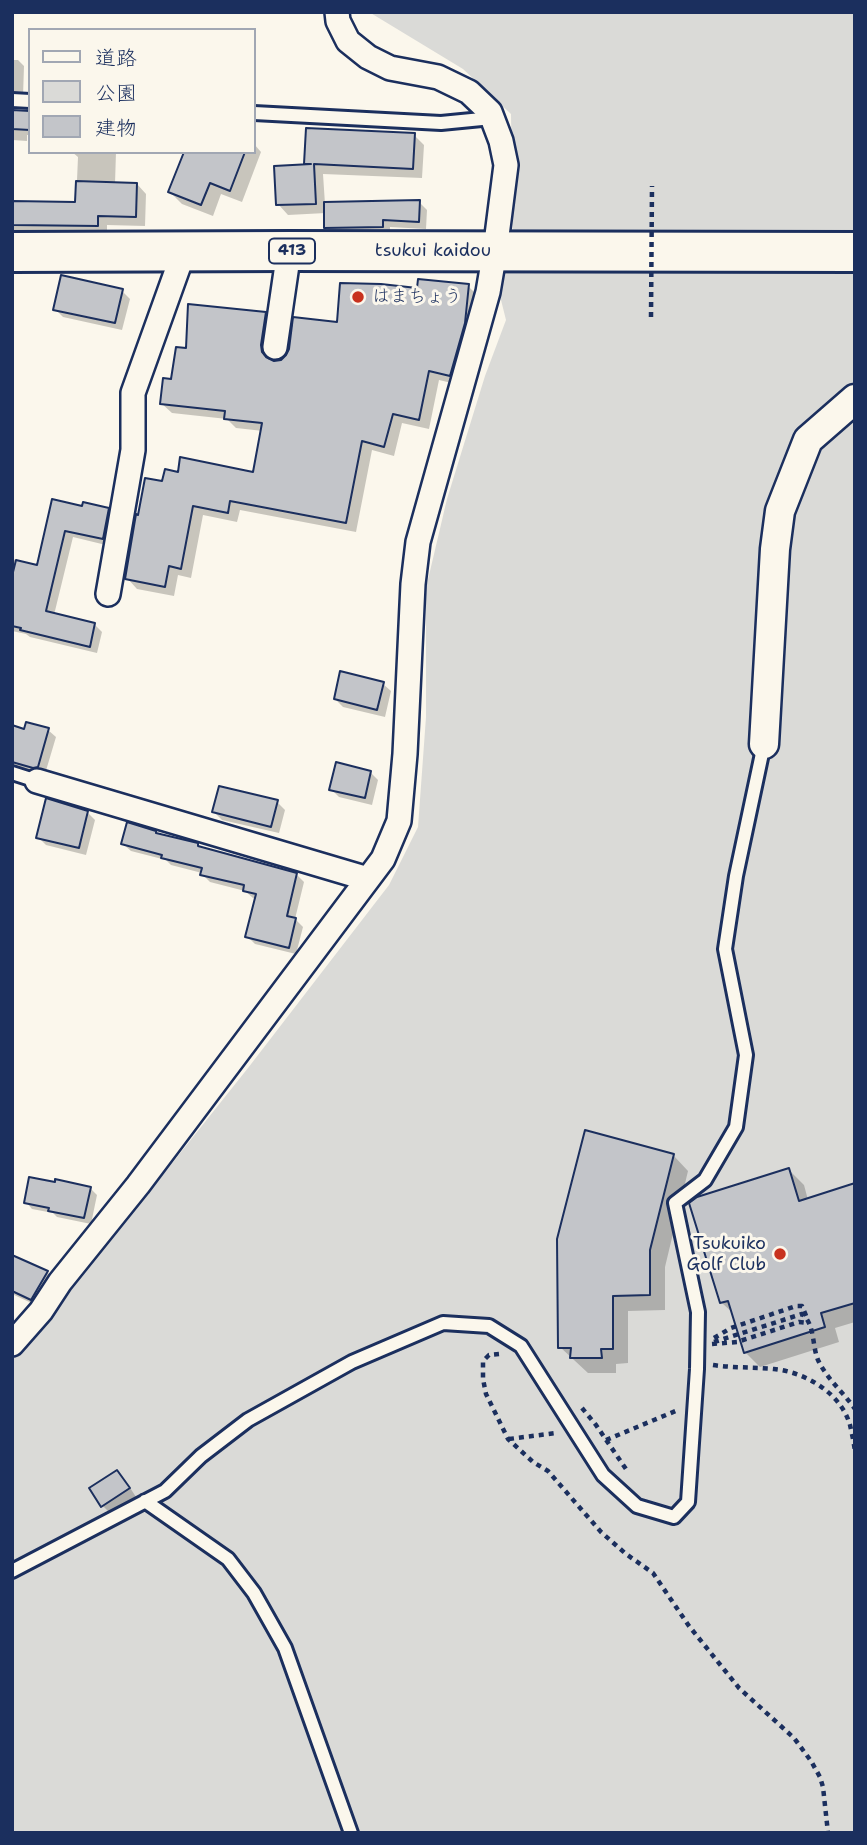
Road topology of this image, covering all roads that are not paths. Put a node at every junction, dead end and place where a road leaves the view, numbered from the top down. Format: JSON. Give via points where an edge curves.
{"nodes":[{"id":1,"x":337,"y":12,"type":"edge"},
{"id":2,"x":256,"y":113,"type":"edge"},
{"id":3,"x":492,"y":118,"type":"junction"},
{"id":4,"x":184,"y":251,"type":"junction"},
{"id":5,"x":289,"y":251,"type":"junction"},
{"id":6,"x":495,"y":251,"type":"junction"},
{"id":7,"x":12,"y":252,"type":"edge"},
{"id":8,"x":855,"y":252,"type":"edge"},
{"id":9,"x":275,"y":347,"type":"dead end"},
{"id":10,"x":855,"y":398,"type":"edge"},
{"id":11,"x":108,"y":594,"type":"dead end"},
{"id":12,"x":764,"y":744,"type":"joint"},
{"id":13,"x":12,"y":773,"type":"edge"},
{"id":14,"x":37,"y":781,"type":"joint"},
{"id":15,"x":368,"y":879,"type":"junction"},
{"id":16,"x":12,"y":1344,"type":"edge"},
{"id":17,"x":145,"y":1501,"type":"junction"},
{"id":18,"x":12,"y":1571,"type":"edge"},
{"id":19,"x":351,"y":1833,"type":"edge"}],
"edges":[{"from":1,"to":3,"type":"street","via":[[348,41],[368,57],[390,68],[438,76],[469,92]]},
{"from":2,"to":3,"type":"lane","via":[[441,122]]},
{"from":3,"to":6,"type":"street","via":[[506,165]]},
{"from":4,"to":5,"type":"highway","name":"tsukui kaidou","number":"413"},
{"from":4,"to":7,"type":"highway","name":"tsukui kaidou","number":"413"},
{"from":4,"to":11,"type":"street","via":[[133,393],[133,450]]},
{"from":5,"to":6,"type":"highway","name":"tsukui kaidou","number":"413"},
{"from":5,"to":9,"type":"street"},
{"from":6,"to":8,"type":"highway","name":"tsukui kaidou","number":"413"},
{"from":6,"to":15,"type":"street","via":[[488,292],[418,542],[399,821],[383,859]]},
{"from":10,"to":12,"type":"street","via":[[808,440],[780,511]]},
{"from":12,"to":17,"type":"lane","via":[[725,949],[746,1055],[736,1127],[705,1180],[675,1203],[698,1312],[688,1502],[674,1517],[637,1506],[603,1475],[520,1346],[489,1326],[443,1323],[352,1362],[248,1420],[165,1491]]},
{"from":13,"to":14,"type":"lane"},
{"from":14,"to":15,"type":"street"},
{"from":15,"to":16,"type":"street"},
{"from":17,"to":18,"type":"lane"},
{"from":17,"to":19,"type":"lane","via":[[228,1559],[254,1593],[285,1648]]}]}
